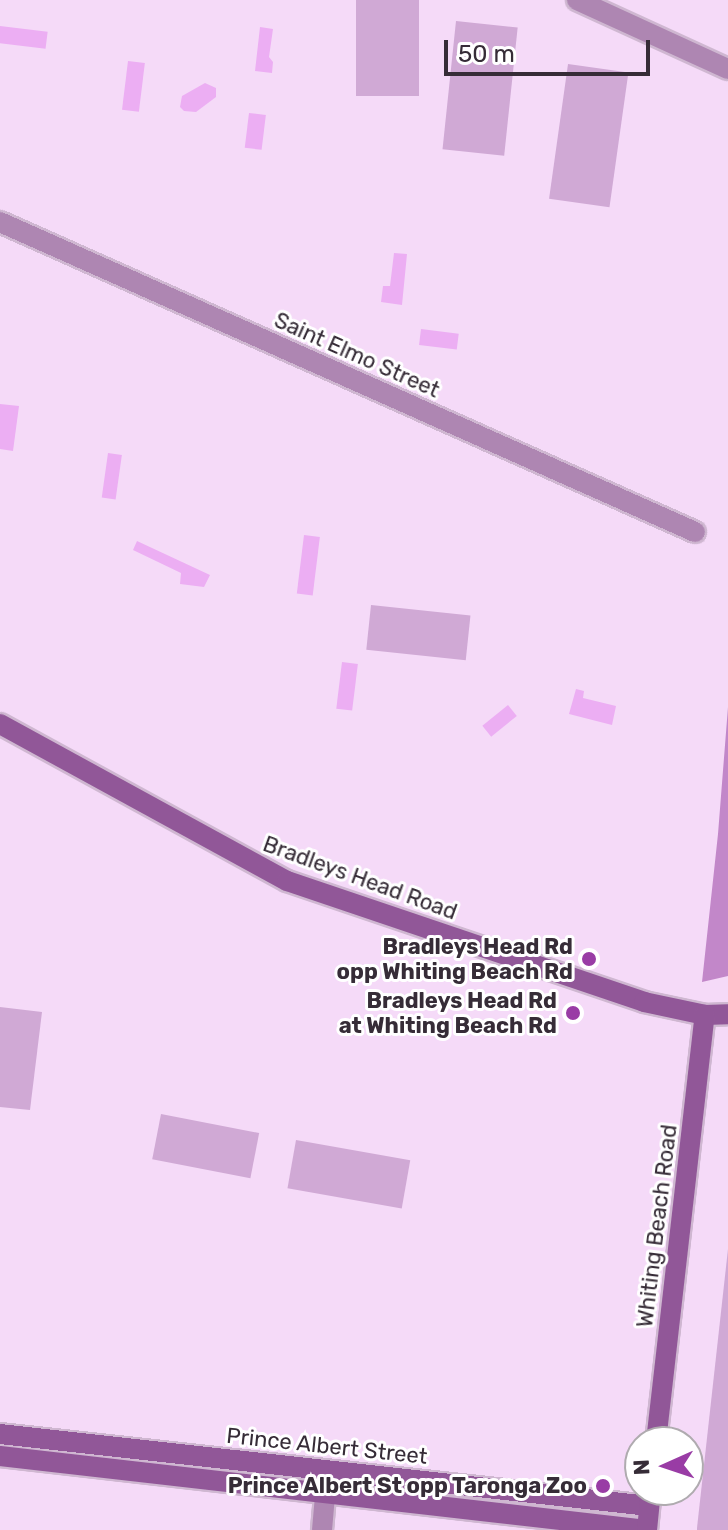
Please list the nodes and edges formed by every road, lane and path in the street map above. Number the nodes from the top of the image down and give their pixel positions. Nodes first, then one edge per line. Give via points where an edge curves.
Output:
1 (577, 0) edge
2 (728, 69) edge
3 (0, 222) edge
4 (695, 532) dead end
5 (0, 724) edge
6 (728, 1014) edge
7 (705, 1015) junction
8 (658, 1426) edge
9 (0, 1434) edge
10 (0, 1456) edge
11 (325, 1494) junction
12 (624, 1495) edge
13 (649, 1506) edge
14 (322, 1530) edge
15 (647, 1530) edge

1 - 2 street
3 - 4 street, Saint Elmo Street
5 - 7 street, Bradleys Head Road via 287,881 644,1002
6 - 7 street, Bradleys Head Road
7 - 8 street, Whiting Beach Road
9 - 12 street, Prince Albert Street
10 - 11 street
11 - 14 street
11 - 15 street
13 - 15 street

